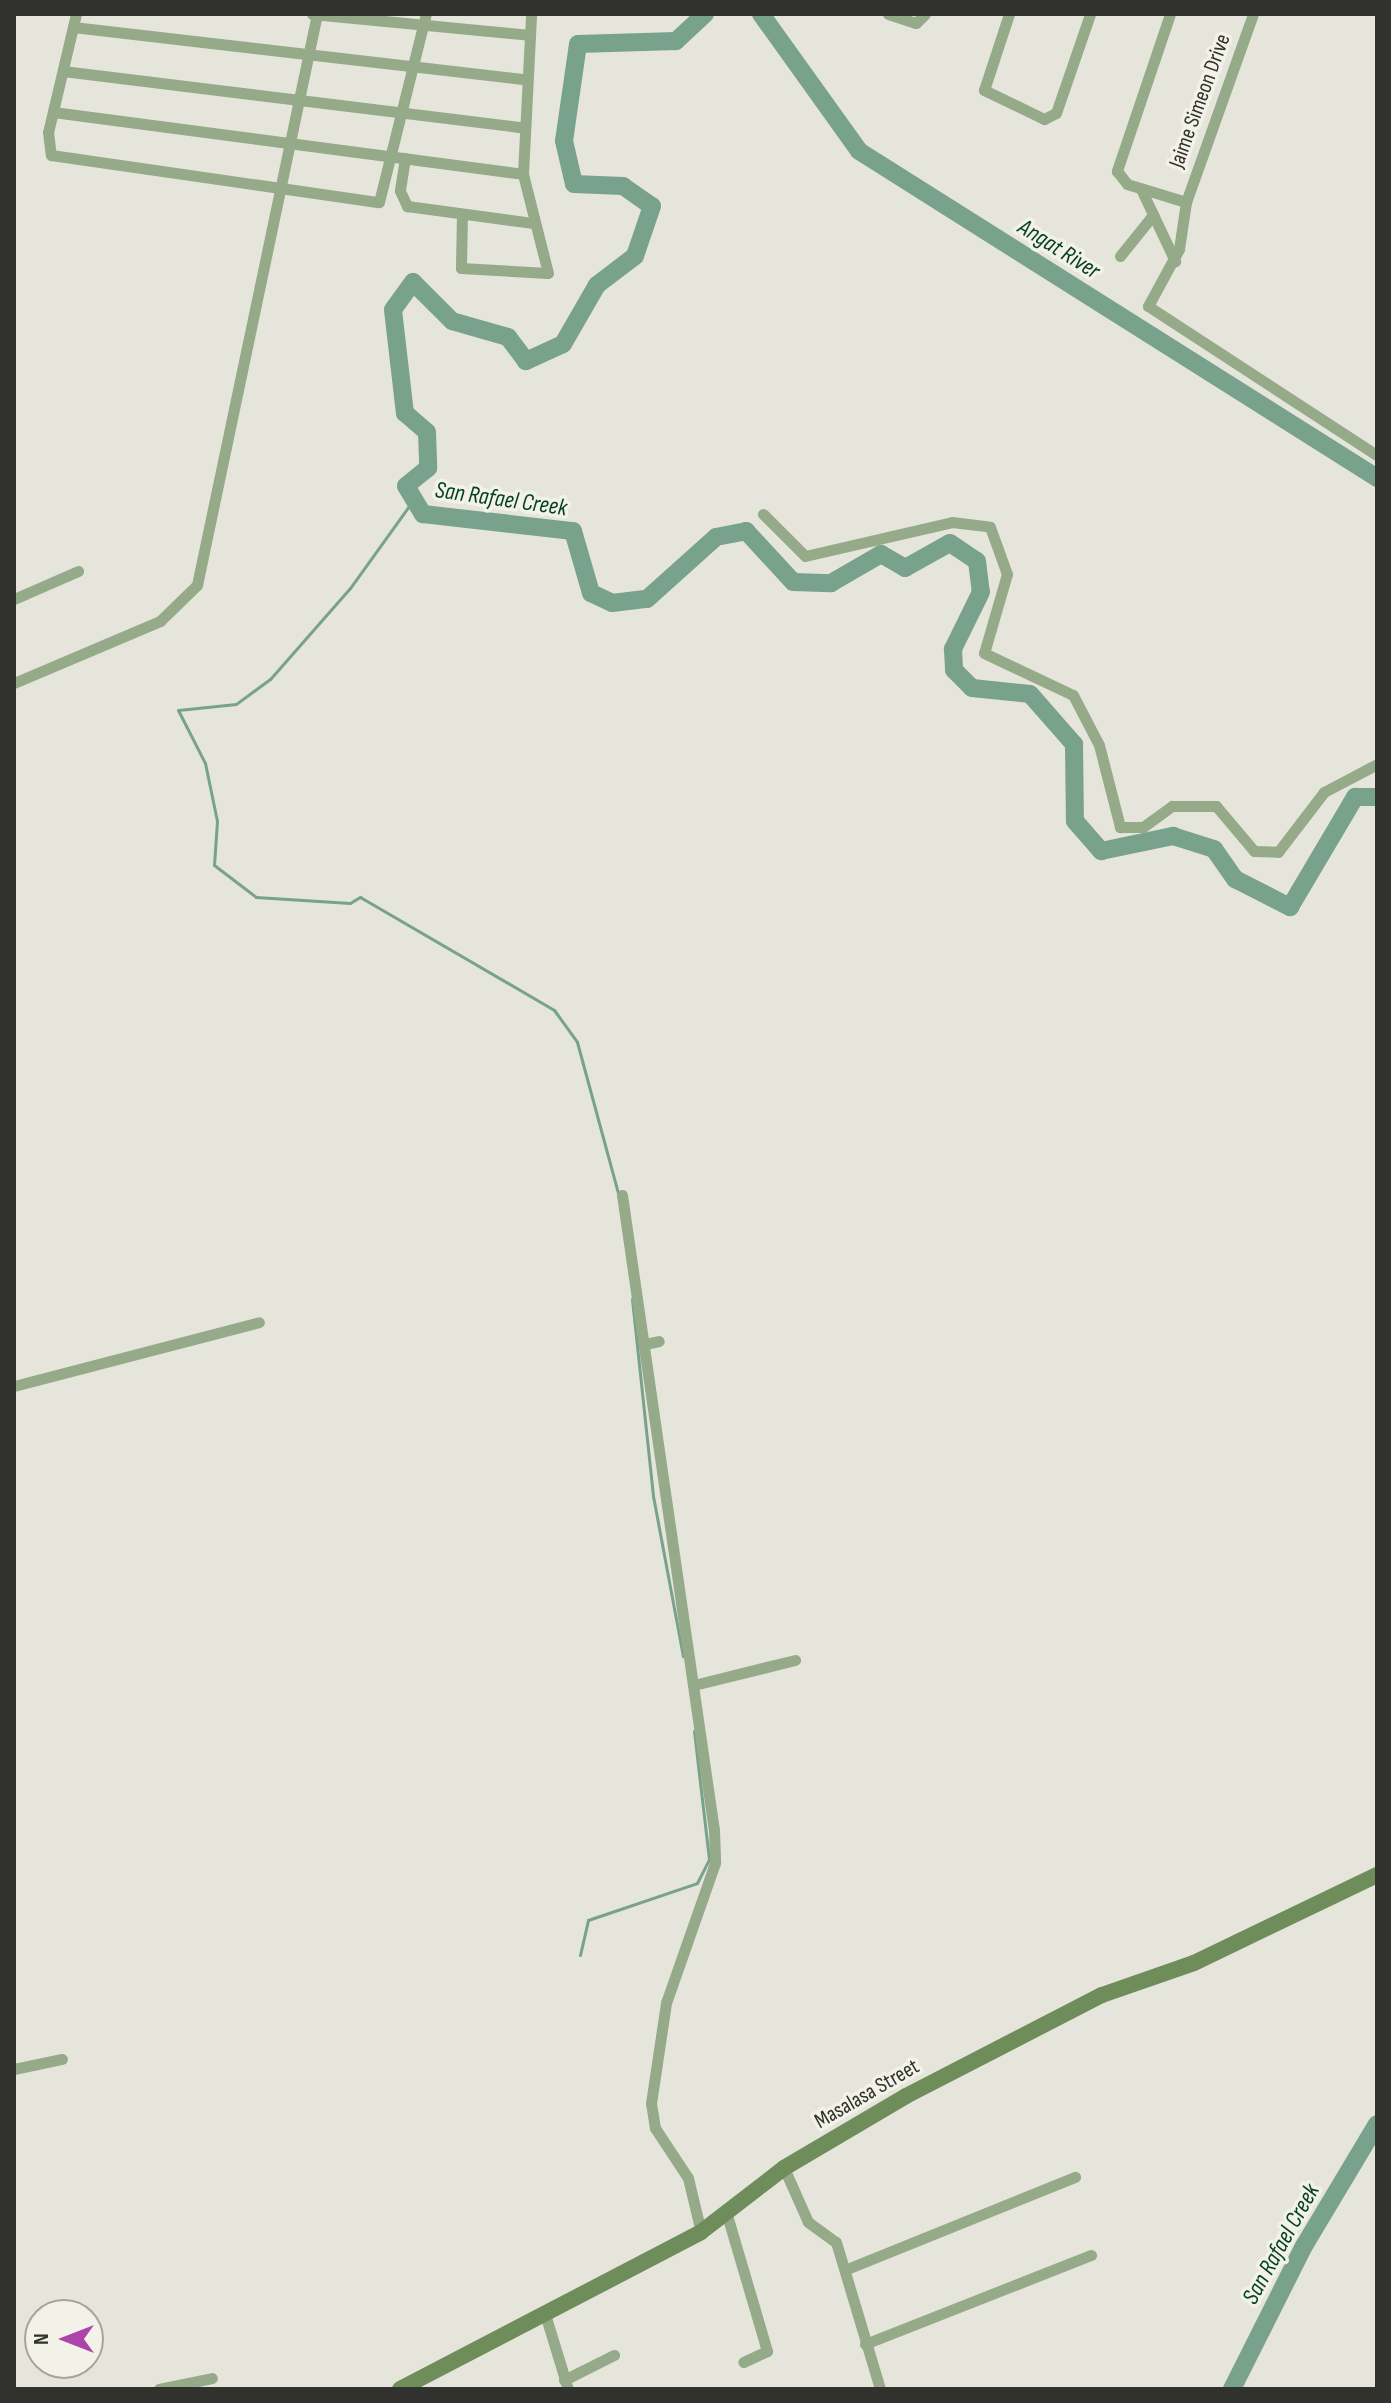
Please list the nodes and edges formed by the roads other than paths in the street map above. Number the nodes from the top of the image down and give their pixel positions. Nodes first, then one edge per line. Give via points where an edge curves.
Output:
1 (76, 14) edge
2 (315, 14) edge
3 (426, 14) edge
4 (531, 14) edge
5 (888, 14) edge
6 (1009, 14) edge
7 (1090, 14) edge
8 (1170, 14) edge
9 (1253, 14) edge
10 (920, 18) edge
11 (73, 27) junction
12 (422, 29) junction
13 (529, 35) junction
14 (309, 54) junction
15 (412, 67) junction
16 (63, 71) junction
17 (524, 79) junction
18 (299, 100) junction
19 (53, 112) junction
20 (400, 112) junction
21 (521, 127) junction
22 (290, 143) junction
23 (389, 156) junction
24 (405, 158) junction
25 (523, 174) junction
26 (281, 189) junction
27 (1141, 189) junction
28 (1186, 202) junction
29 (462, 214) junction
30 (1153, 215) junction
31 (532, 223) junction
32 (1120, 256) dead end
33 (1175, 261) junction
34 (1377, 455) edge
35 (763, 514) dead end
36 (78, 571) dead end
37 (14, 599) edge
38 (14, 683) edge
39 (1377, 764) edge
40 (622, 1195) dead end
41 (259, 1322) dead end
42 (659, 1341) dead end
43 (645, 1344) junction
44 (14, 1386) edge
45 (795, 1660) dead end
46 (698, 1684) junction
47 (1377, 1875) edge
48 (62, 2059) dead end
49 (14, 2069) edge
50 (784, 2168) junction
51 (1075, 2177) dead end
52 (727, 2215) junction
53 (701, 2232) junction
54 (1091, 2255) dead end
55 (847, 2269) junction
56 (545, 2314) junction
57 (865, 2344) junction
58 (614, 2355) dead end
59 (743, 2362) dead end
60 (212, 2378) dead end
61 (566, 2384) edge
62 (159, 2389) edge
63 (400, 2389) edge
64 (880, 2389) edge

1 - 11 street
2 - 12 street
2 - 14 street
3 - 12 street
4 - 13 street
5 - 10 street
6 - 7 street via 984,82 986,97 1044,119 1056,113
8 - 27 street via 1119,161 1120,178
9 - 28 street, Jaime Simeon Drive
11 - 14 street
11 - 16 street
12 - 13 street
12 - 15 street
13 - 17 street
14 - 15 street
14 - 18 street
15 - 17 street
15 - 20 street
16 - 18 street
16 - 19 street
17 - 21 street
18 - 20 street
18 - 22 street
19 - 22 street
19 - 26 street via 51,155
20 - 21 street
20 - 23 street
21 - 25 street
22 - 23 street
22 - 26 street
23 - 24 street
23 - 26 street via 379,202
24 - 25 street
24 - 29 street via 401,202
25 - 31 street
26 - 38 street via 197,585 160,621
27 - 28 street
27 - 30 street
28 - 33 street, Jaime Simeon Drive
29 - 31 street
29 - 31 street via 461,268 548,273
30 - 32 street
30 - 33 street
33 - 34 street via 1151,295 1151,315 1246,365
35 - 39 street via 805,556 952,522 990,527 1007,574 984,653 1073,695 1099,745 1120,827 1143,827 1172,806 1216,806 1254,851 1278,852 1324,792
36 - 37 street
40 - 43 street
41 - 44 street
42 - 43 street
43 - 46 street via 661,1498
45 - 46 street
46 - 53 street via 715,1863 666,2003 651,2109 688,2178
47 - 50 street, Masalasa Street via 1194,1963 1102,1995
48 - 49 street
50 - 52 street, Masalasa Street
50 - 55 street via 808,2222 833,2237
51 - 55 street
52 - 53 street, Masalasa Street
52 - 59 street via 767,2351
53 - 56 street, Masalasa Street
54 - 57 street
55 - 57 street
56 - 61 street
56 - 63 street, Masalasa Street
57 - 64 street
58 - 61 street
60 - 62 street

